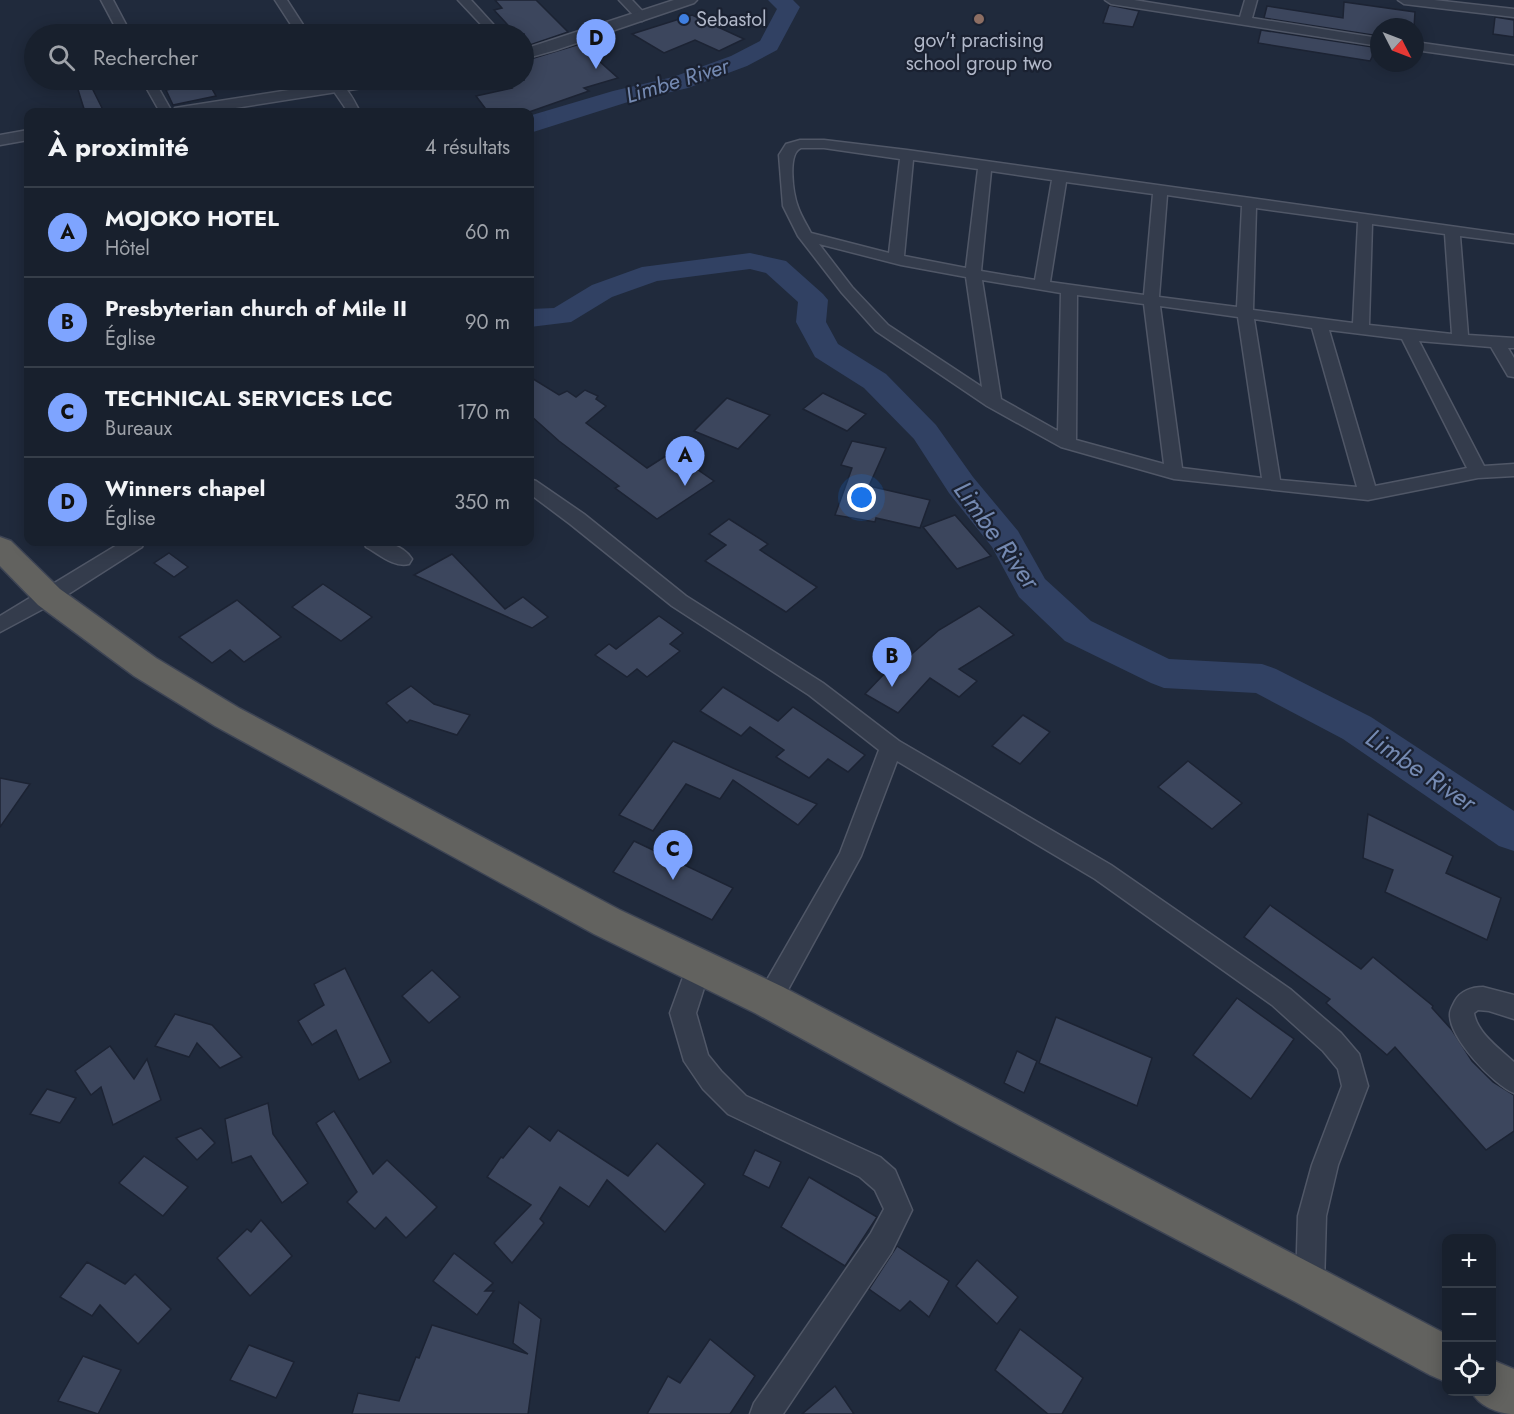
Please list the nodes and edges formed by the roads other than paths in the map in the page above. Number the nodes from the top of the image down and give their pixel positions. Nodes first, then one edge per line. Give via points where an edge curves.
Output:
1 (107, 0) edge
2 (281, 0) edge
3 (464, 0) edge
4 (625, 0) edge
5 (689, 0) edge
6 (1111, 0) edge
7 (1251, 0) edge
8 (1404, 0) edge
9 (1514, 13) edge
10 (642, 17) junction
11 (1245, 22) junction
12 (120, 24) edge
13 (297, 24) edge
14 (487, 24) edge
15 (1370, 41) edge
16 (1424, 47) edge
17 (534, 51) edge
18 (1514, 60) edge
19 (154, 90) edge
20 (296, 90) edge
21 (338, 90) edge
22 (164, 108) edge
23 (202, 108) edge
24 (351, 108) edge
25 (24, 136) edge
26 (0, 140) edge
27 (907, 154) junction
28 (985, 165) junction
29 (1060, 176) junction
30 (1160, 190) junction
31 (1249, 204) junction
32 (1365, 220) junction
33 (1452, 232) junction
34 (806, 236) junction
35 (1514, 239) edge
36 (896, 259) junction
37 (973, 275) junction
38 (1042, 285) junction
39 (1069, 289) junction
40 (1151, 300) junction
41 (1245, 313) junction
42 (1319, 324) junction
43 (1361, 327) junction
44 (1407, 333) junction
45 (1460, 339) junction
46 (1506, 343) edge
47 (1514, 372) edge
48 (993, 402) junction
49 (1067, 443) junction
50 (1514, 470) edge
51 (1478, 472) junction
52 (1174, 473) junction
53 (1272, 485) junction
54 (534, 488) edge
55 (1368, 494) junction
56 (129, 546) edge
57 (380, 546) edge
58 (0, 548) edge
59 (402, 559) dead end
60 (49, 597) junction
61 (0, 625) edge
62 (891, 747) junction
63 (699, 966) junction
64 (769, 1000) junction
65 (1514, 1007) edge
66 (1514, 1080) edge
67 (1310, 1285) junction
68 (1442, 1357) edge
69 (1496, 1386) edge
70 (1514, 1395) edge
71 (765, 1414) edge

1 - 12 street
2 - 13 street
3 - 14 street
4 - 10 street
5 - 10 street
6 - 11 street
7 - 11 street
8 - 9 street
10 - 17 street
11 - 15 street
16 - 18 street
19 - 22 street
20 - 23 street
21 - 24 street
25 - 26 street
27 - 28 street
27 - 34 street via 809,143 791,147 786,155 790,206
27 - 36 street
28 - 29 street
28 - 37 street
29 - 30 street
29 - 38 street
30 - 31 street
30 - 40 street
31 - 32 street
31 - 41 street
32 - 33 street
32 - 43 street
33 - 35 street
33 - 45 street
34 - 36 street
34 - 48 street via 882,328
36 - 37 street
37 - 38 street
37 - 48 street
38 - 39 street
39 - 40 street
39 - 49 street
40 - 41 street
40 - 52 street
41 - 42 street
41 - 53 street
42 - 43 street
42 - 55 street
43 - 44 street
44 - 45 street
44 - 51 street
45 - 46 street
46 - 47 street
48 - 49 street
49 - 52 street
50 - 51 street
51 - 55 street
52 - 53 street
53 - 55 street
54 - 62 street via 679,601 816,689
56 - 60 street
57 - 59 street
58 - 60 highway
60 - 61 street
60 - 63 highway via 145,667 227,717 607,922
62 - 64 street via 850,856
62 - 67 street via 1103,872 1281,997 1350,1063 1355,1086 1325,1165 1312,1216
63 - 64 highway
63 - 71 street via 683,1013 697,1061 737,1105 870,1167 885,1180 897,1210 881,1243
64 - 67 highway
65 - 66 street via 1490,999 1474,999 1460,1013 1462,1023 1479,1045
67 - 68 highway
69 - 70 highway

